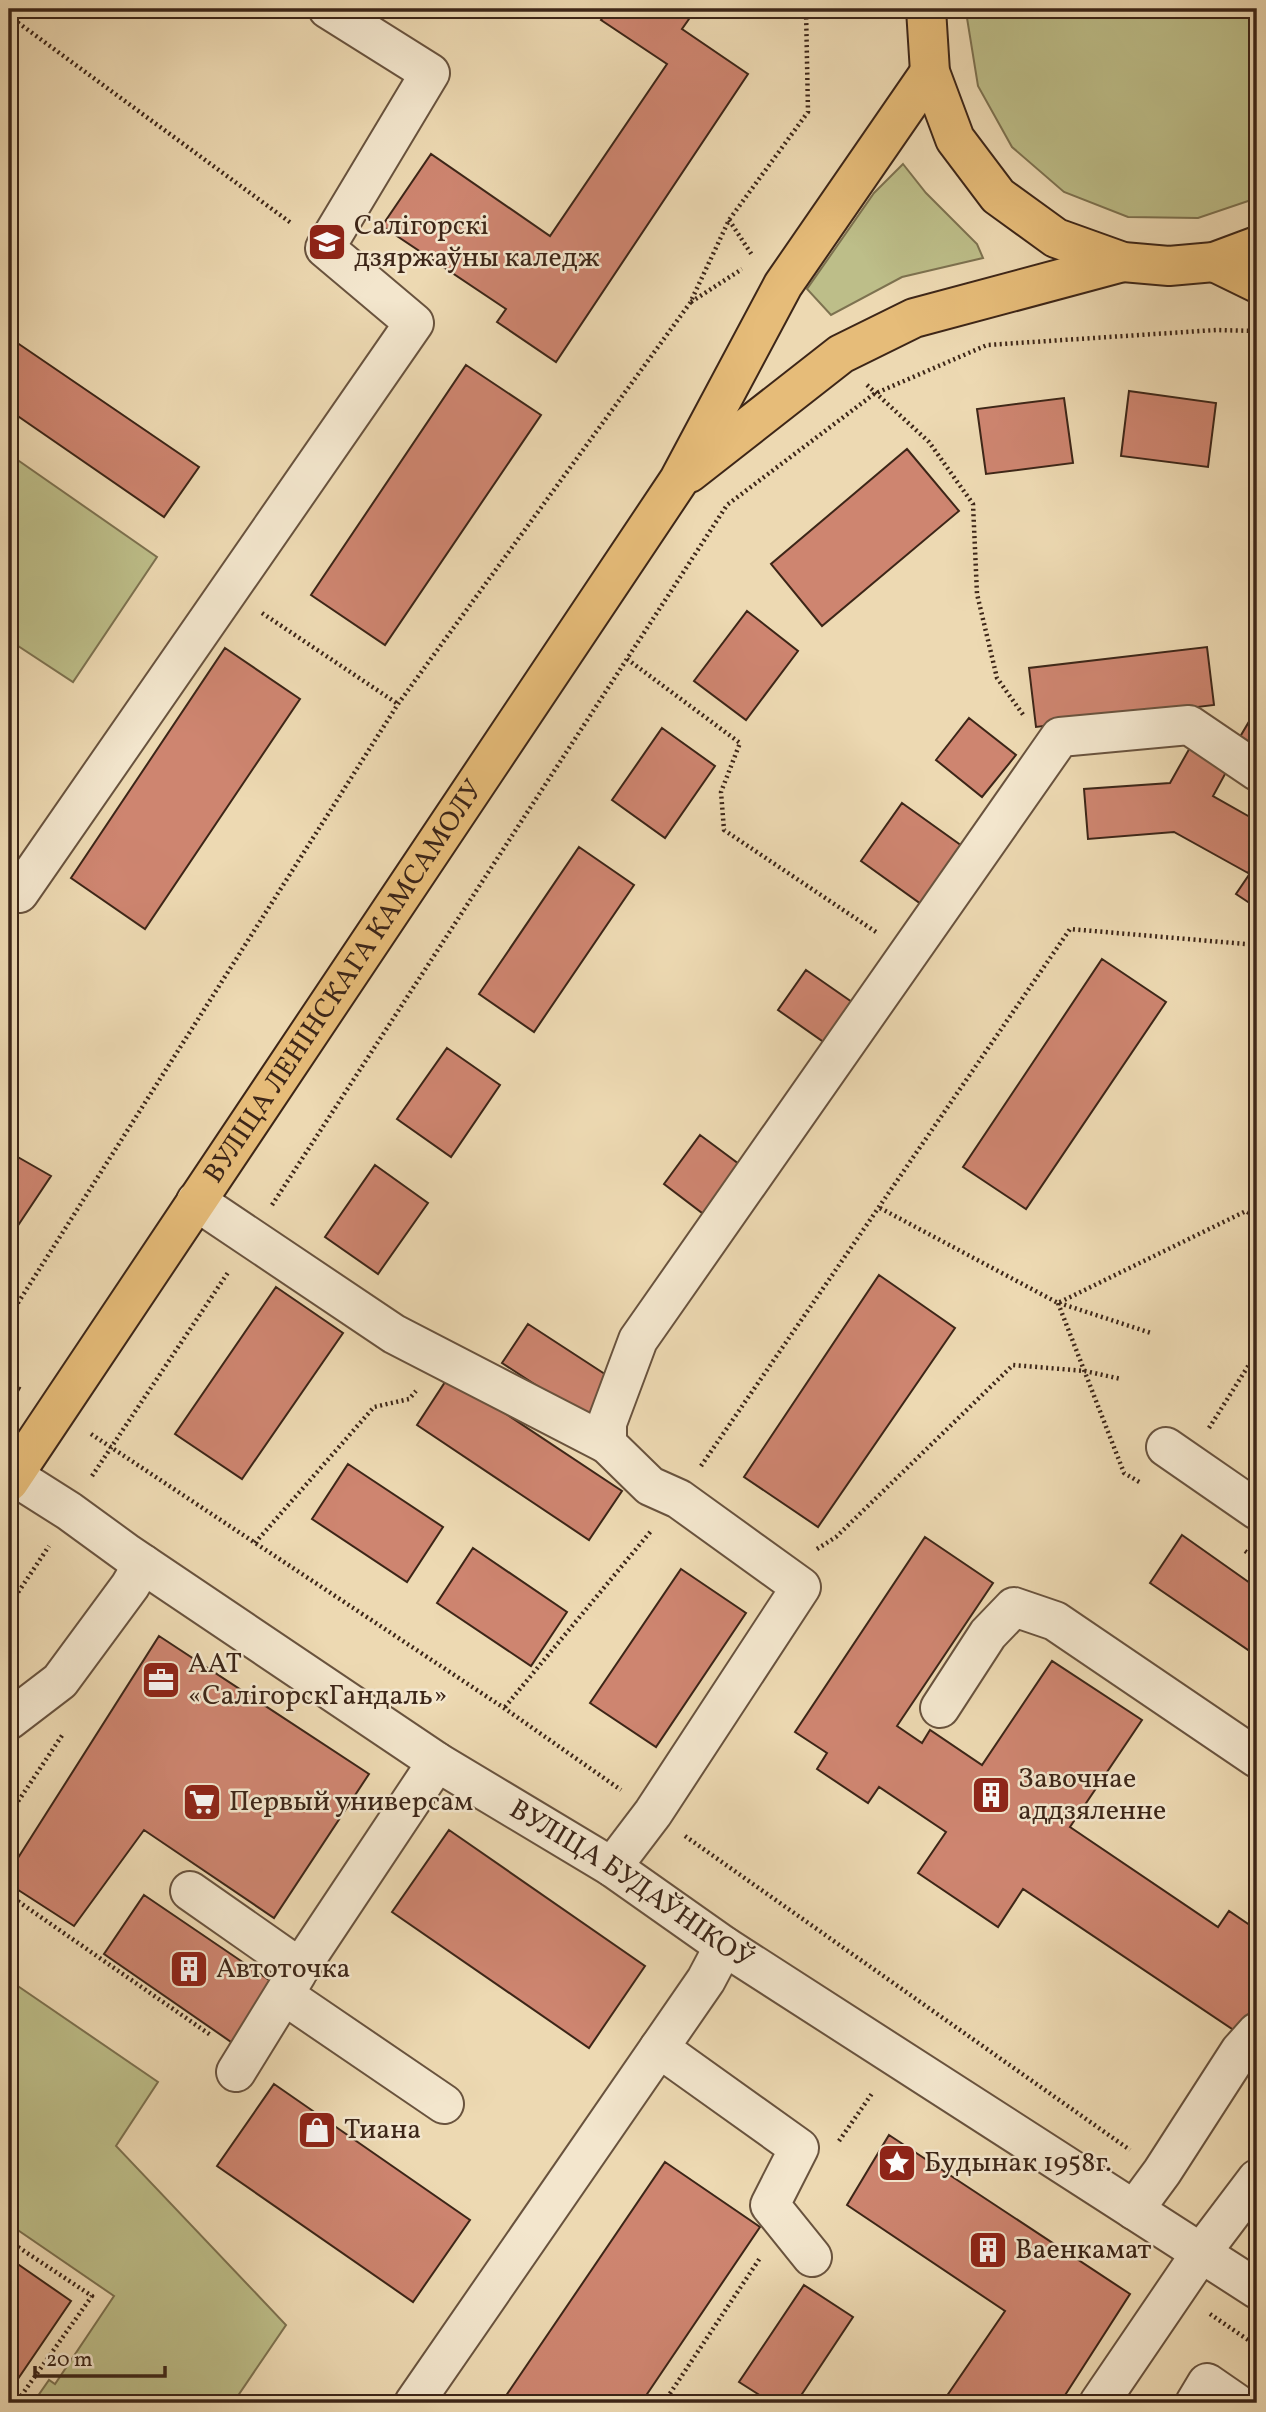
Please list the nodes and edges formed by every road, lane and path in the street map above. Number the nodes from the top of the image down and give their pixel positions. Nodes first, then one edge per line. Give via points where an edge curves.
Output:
1 (328, 9) edge
2 (806, 9) edge
3 (926, 9) edge
4 (9, 16) edge
5 (930, 72) junction
6 (729, 220) junction
7 (1257, 246) edge
8 (325, 248) junction
9 (756, 260) dead end
10 (1123, 262) junction
11 (1214, 262) junction
12 (745, 267) dead end
13 (1257, 283) edge
14 (690, 303) junction
15 (1257, 331) edge
16 (874, 394) junction
17 (679, 480) junction
18 (229, 590) junction
19 (627, 659) junction
20 (398, 704) junction
21 (1050, 752) junction
22 (1257, 771) edge
23 (19, 893) dead end
24 (1257, 944) edge
25 (908, 954) junction
26 (196, 1202) junction
27 (880, 1208) junction
28 (1257, 1218) edge
29 (250, 1239) junction
30 (1058, 1303) junction
31 (9, 1317) edge
32 (1151, 1333) dead end
33 (1257, 1352) edge
34 (443, 1360) junction
35 (1121, 1379) dead end
36 (1205, 1433) dead end
37 (607, 1444) junction
38 (111, 1447) dead end
39 (1166, 1447) dead end
40 (10, 1477) edge
41 (678, 1499) junction
42 (1257, 1510) edge
43 (55, 1537) dead end
44 (255, 1542) dead end
45 (143, 1563) junction
46 (781, 1572) junction
47 (9, 1606) edge
48 (504, 1708) dead end
49 (940, 1708) dead end
50 (9, 1720) edge
51 (1257, 1758) edge
52 (437, 1762) junction
53 (612, 1867) junction
54 (190, 1891) dead end
55 (9, 1895) edge
56 (724, 1946) junction
57 (292, 1982) junction
58 (1257, 2032) edge
59 (659, 2048) junction
60 (240, 2065) joint
61 (444, 2104) dead end
62 (1257, 2179) edge
63 (1133, 2210) junction
64 (9, 2241) edge
65 (1201, 2253) junction
66 (812, 2257) dead end
67 (1257, 2288) edge
68 (16, 2403) edge
69 (414, 2403) edge
70 (1099, 2403) edge
71 (1195, 2403) edge
72 (1236, 2403) edge

1 - 8 street via 430,73
2 - 6 path via 807,112
3 - 5 main road
4 - 8 path
5 - 10 main road via 955,139 998,196 1056,238
5 - 17 main road, ВУЛІЦА ЛЕНІНСКАГА КАМСАМОЛУ via 783,285
6 - 9 path
6 - 14 path
7 - 11 main road
8 - 18 street via 414,323
10 - 11 main road via 1169,266
10 - 17 main road, ВУЛІЦА ЛЕНІНСКАГА КАМСАМОЛУ via 914,318 889,330 841,354
11 - 13 main road
12 - 14 path
14 - 20 path
15 - 16 path via 987,345
16 - 19 path via 727,505
16 - 21 path via 929,442 973,504 977,594 998,678
17 - 26 main road, ВУЛІЦА ЛЕНІНСКАГА КАМСАМОЛУ
18 - 20 path
18 - 23 street
19 - 25 path via 740,743 722,792 724,830
19 - 29 path
20 - 31 path
21 - 22 street via 1060,737 1189,725
21 - 25 street
24 - 27 path via 1070,929
25 - 37 street via 638,1340 607,1423
26 - 29 street
26 - 40 main road, ВУЛІЦА ЛЕНІНСКАГА КАМСАМОЛУ
27 - 30 path
27 - 41 path
28 - 30 path via 1246,1210
29 - 34 street via 394,1334
29 - 38 path
30 - 32 path
33 - 36 path
34 - 37 street
34 - 44 path via 409,1399 374,1407
35 - 46 path via 1013,1365 836,1537
37 - 41 street via 650,1486
39 - 42 street
40 - 45 street, ВУЛІЦА БУДАЎНІКОЎ
41 - 46 street
41 - 48 path
43 - 47 path
45 - 50 street via 60,1681
45 - 52 street, ВУЛІЦА БУДАЎНІКОЎ
46 - 53 street via 800,1587 653,1813
49 - 51 street via 988,1634 1014,1607 1055,1621
52 - 53 street, ВУЛІЦА БУДАЎНІКОЎ
52 - 57 street
53 - 56 street, ВУЛІЦА БУДАЎНІКОЎ
54 - 57 street
55 - 60 path
56 - 59 street
56 - 63 street, ВУЛІЦА БУДАЎНІКОЎ
57 - 60 street
57 - 61 street
58 - 63 street
59 - 66 street via 799,2148 770,2205
59 - 69 street
62 - 65 street
63 - 65 street, ВУЛІЦА БУДАЎНІКОЎ
64 - 68 path via 92,2297
65 - 67 street, ВУЛІЦА БУДАЎНІКОЎ
65 - 70 street
71 - 72 street via 1206,2383

